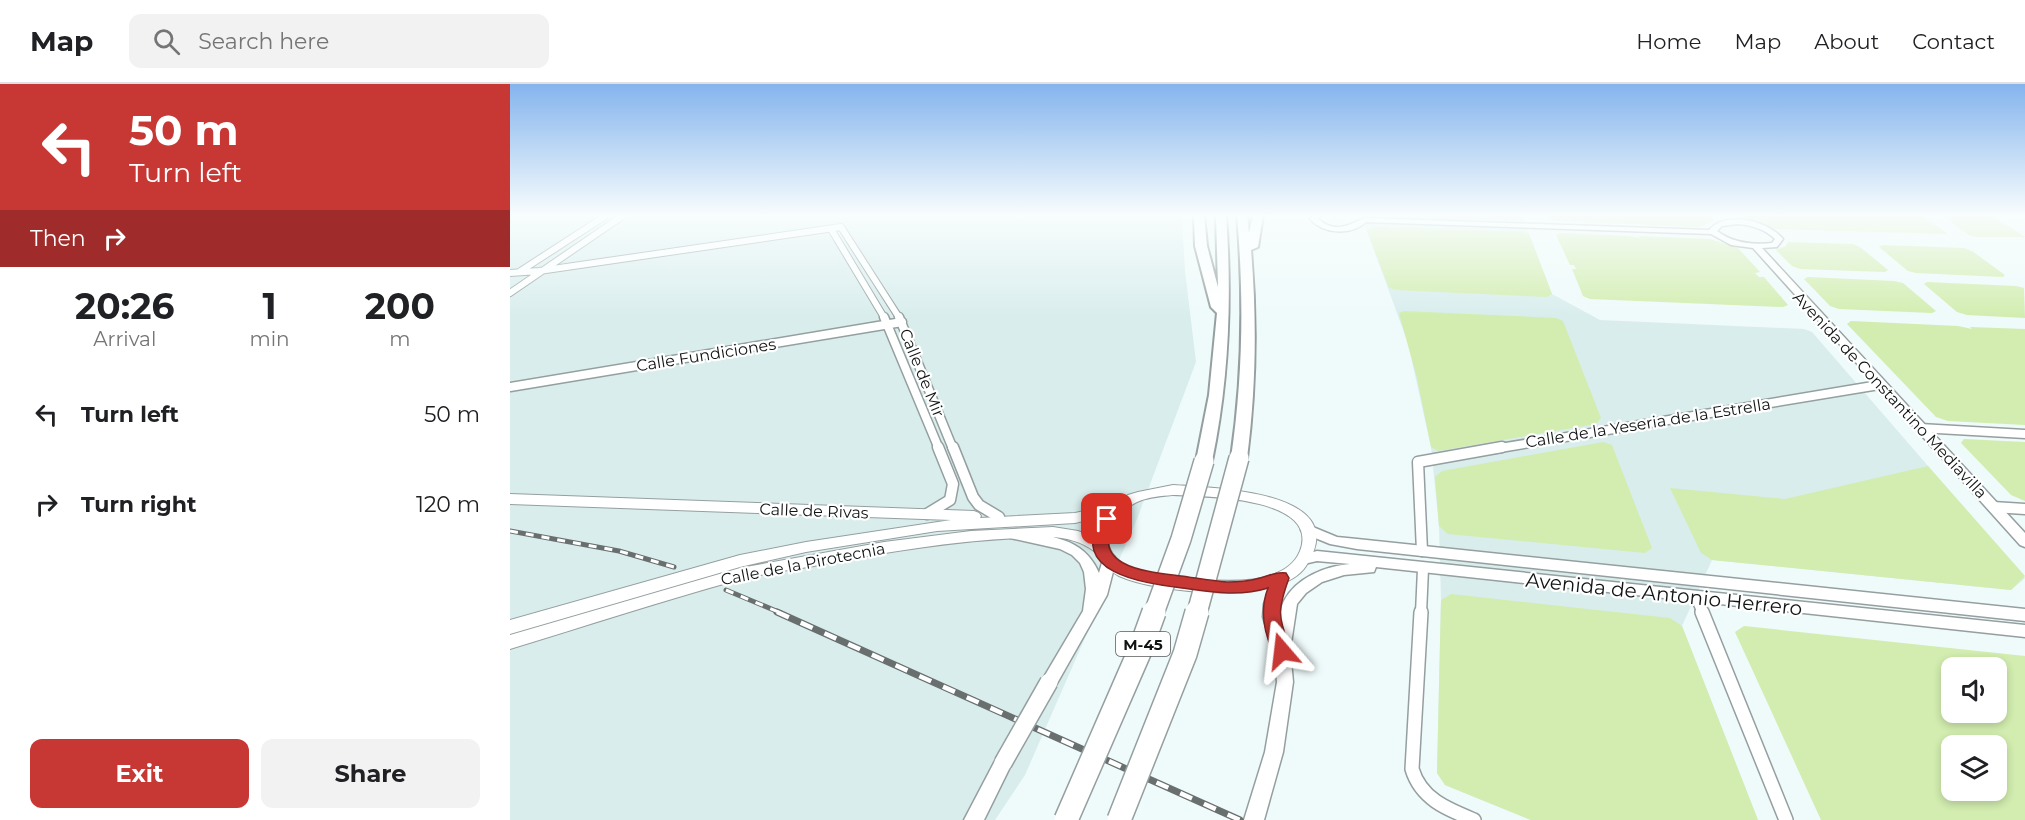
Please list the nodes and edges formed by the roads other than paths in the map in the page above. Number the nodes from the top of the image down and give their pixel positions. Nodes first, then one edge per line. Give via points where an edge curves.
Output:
1 (554, 249) edge
2 (572, 249) edge
3 (690, 249) edge
4 (843, 249) edge
5 (855, 249) edge
6 (1202, 249) edge
7 (1223, 249) edge
8 (1246, 249) edge
9 (1250, 249) edge
10 (1758, 249) edge
11 (1247, 255) junction
12 (539, 271) junction
13 (519, 272) junction
14 (510, 273) edge
15 (510, 279) edge
16 (510, 293) edge
17 (1223, 313) junction
18 (902, 322) junction
19 (889, 325) junction
20 (1879, 385) junction
21 (510, 387) edge
22 (1920, 428) junction
23 (2025, 434) edge
24 (510, 499) edge
25 (1993, 507) junction
26 (1116, 509) junction
27 (2025, 509) edge
28 (924, 515) junction
29 (1007, 524) junction
30 (1308, 530) junction
31 (2025, 542) edge
32 (1422, 551) junction
33 (1105, 554) junction
34 (1304, 559) junction
35 (1395, 565) junction
36 (1423, 568) junction
37 (1281, 578) junction
38 (1696, 597) junction
39 (1090, 611) junction
40 (2025, 615) edge
41 (510, 627) edge
42 (2025, 631) edge
43 (510, 642) edge
44 (1282, 651) junction
45 (974, 820) edge
46 (1066, 820) edge
47 (1119, 820) edge
48 (1254, 820) edge
49 (1474, 820) edge
50 (1786, 820) edge

1 - 13 street
2 - 12 street
3 - 12 street
4 - 19 street, Calle de Mir
5 - 18 street, Calle de Mir
6 - 17 highway via 1217,307
7 - 17 highway, M-45
8 - 11 highway, M-45
9 - 11 highway
10 - 20 street, Avenida de Constantino Mediavilla
11 - 47 highway, M-45, bridge via 1250,313 1246,414 1239,458 1185,654
12 - 13 street
12 - 16 street
13 - 14 street
13 - 15 street
17 - 46 highway, M-45, bridge via 1217,395 1204,461 1181,539 1142,648
18 - 19 street, Calle Fundiciones
18 - 29 street, Calle de Mir via 973,497
19 - 21 street, Calle Fundiciones
19 - 28 street, Calle de Mir via 953,484 950,500
20 - 22 street, Avenida de Constantino Mediavilla
20 - 32 street, Calle de la Yeseria de la Estrella via 1418,462
22 - 23 street
22 - 25 street, Avenida de Constantino Mediavilla
24 - 28 main road, Calle de Rivas
25 - 27 street
25 - 31 street, Avenida de Constantino Mediavilla
26 - 29 main road, Calle de Rivas via 1098,515
26 - 30 main road, Calle de Rivas via 1131,500 1173,490 1245,495 1290,509
26 - 33 main road via 1101,529
28 - 29 main road, Calle de Rivas
29 - 33 main road, Calle de la Pirotecnia via 1078,536
29 - 39 street via 1062,543 1084,558 1093,578
29 - 41 main road, Calle de la Pirotecnia via 937,526 806,547 740,561
29 - 43 main road, Calle de la Pirotecnia via 740,574
30 - 32 street, Avenida de Antonio Herrero via 1335,541
30 - 34 main road via 1310,539
32 - 40 street, Avenida de Antonio Herrero
33 - 37 main road, Calle de la Pirotecnia via 1120,570 1187,584 1227,588
33 - 39 street via 1100,595
34 - 35 street, Avenida de Antonio Herrero via 1317,556
34 - 37 main road
35 - 36 street, Avenida de Antonio Herrero
35 - 44 street via 1344,570 1317,578 1301,589 1290,603
36 - 38 street, Avenida de Antonio Herrero
36 - 49 street via 1414,779 1434,802
37 - 44 street via 1271,604 1271,617
38 - 42 street, Avenida de Antonio Herrero
38 - 50 street
39 - 45 street, bridge
44 - 48 street via 1285,682 1274,752

